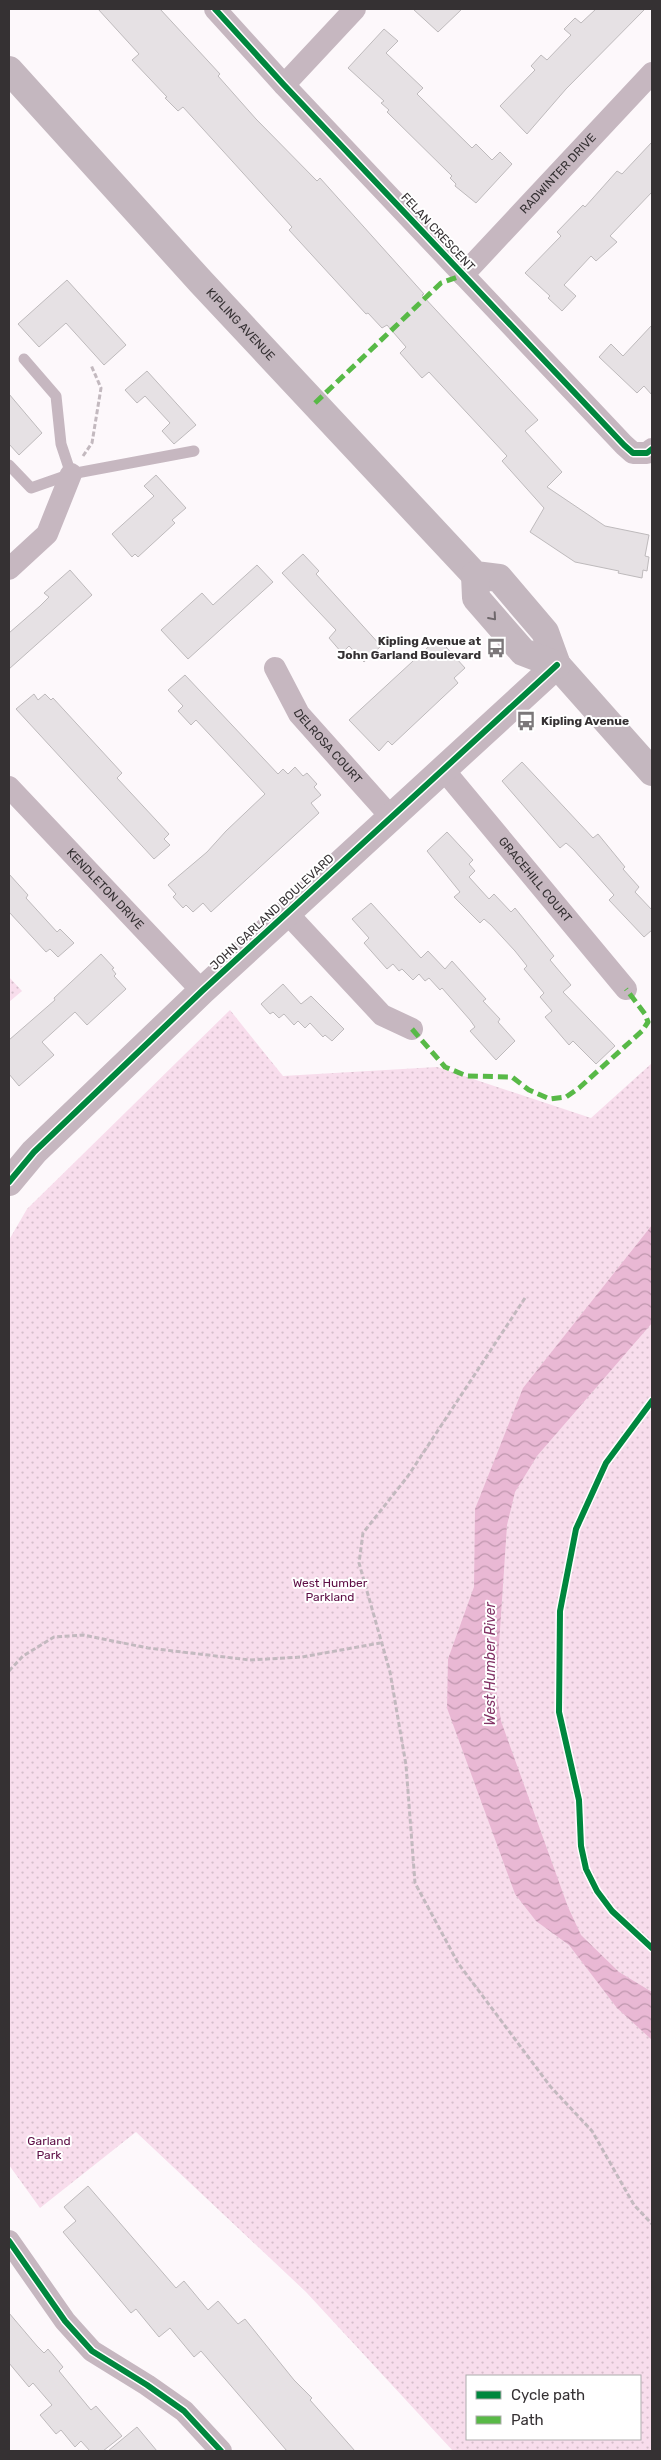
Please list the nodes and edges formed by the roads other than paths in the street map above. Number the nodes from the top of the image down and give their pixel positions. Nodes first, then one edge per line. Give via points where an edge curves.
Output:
1 (216, 9) edge
2 (355, 9) edge
3 (9, 70) edge
4 (652, 73) edge
5 (284, 85) junction
6 (463, 275) junction
7 (24, 359) dead end
8 (652, 449) edge
9 (194, 451) dead end
10 (9, 465) edge
11 (71, 474) junction
12 (9, 569) edge
13 (557, 665) junction
14 (275, 668) dead end
15 (443, 769) junction
16 (652, 772) edge
17 (9, 787) edge
18 (391, 817) junction
19 (287, 914) junction
20 (626, 989) dead end
21 (202, 991) junction
22 (412, 1028) dead end
23 (9, 1182) edge
24 (9, 2241) edge
25 (221, 2451) edge

1 - 5 street, FELAN CRESCENT
2 - 5 street
3 - 13 main road, KIPLING AVENUE via 475,575 476,598 523,652
4 - 6 street, RADWINTER DRIVE
5 - 6 street, FELAN CRESCENT
6 - 8 street, FELAN CRESCENT via 624,445 633,453 647,453
7 - 11 lane via 56,396 61,444
9 - 11 lane
10 - 11 lane via 31,488
11 - 12 street via 47,534
13 - 15 street, JOHN GARLAND BOULEVARD
13 - 16 main road, KIPLING AVENUE
14 - 18 street, DELROSA COURT via 299,714
15 - 18 street, JOHN GARLAND BOULEVARD
15 - 20 street, GRACEHILL COURT
17 - 21 street, KENDLETON DRIVE
18 - 19 street, JOHN GARLAND BOULEVARD
19 - 21 street, JOHN GARLAND BOULEVARD
19 - 22 street via 382,1015
21 - 23 street, JOHN GARLAND BOULEVARD via 34,1152
24 - 25 street via 45,2294 92,2351 184,2411

